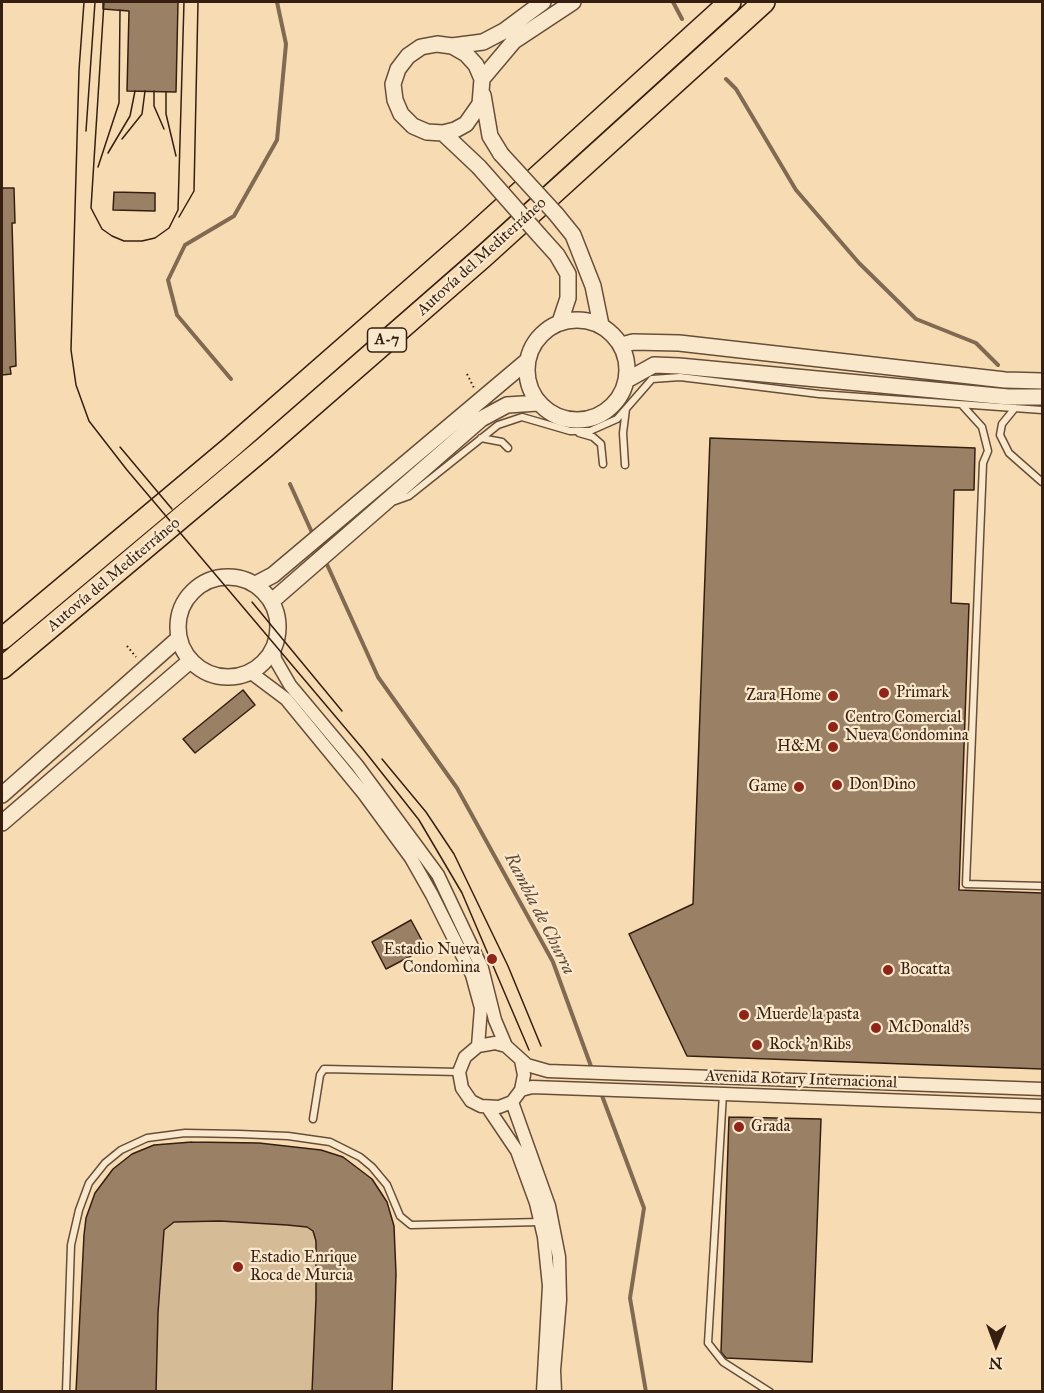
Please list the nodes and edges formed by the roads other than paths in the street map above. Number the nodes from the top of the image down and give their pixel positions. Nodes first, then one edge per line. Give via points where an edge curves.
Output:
1 (543, 2) edge
2 (573, 2) edge
3 (730, 2) edge
4 (764, 2) edge
5 (452, 46) junction
6 (482, 85) junction
7 (443, 133) junction
8 (560, 322) junction
9 (601, 325) junction
10 (622, 345) junction
11 (527, 361) junction
12 (627, 380) junction
13 (1042, 381) edge
14 (855, 383) junction
15 (1042, 397) edge
16 (931, 401) junction
17 (538, 403) junction
18 (961, 405) junction
19 (1015, 408) junction
20 (626, 409) junction
21 (1042, 410) edge
22 (570, 431) junction
23 (481, 438) junction
24 (508, 448) dead end
25 (603, 464) dead end
26 (625, 465) dead end
27 (1042, 482) edge
28 (381, 506) junction
29 (256, 584) junction
30 (272, 601) junction
31 (178, 638) junction
32 (2, 639) edge
33 (274, 648) junction
34 (190, 661) junction
35 (2, 668) edge
36 (250, 672) junction
37 (2, 795) edge
38 (2, 823) edge
39 (1042, 886) edge
40 (478, 1046) junction
41 (506, 1046) junction
42 (521, 1060) junction
43 (459, 1072) junction
44 (688, 1076) junction
45 (988, 1087) junction
46 (1042, 1089) edge
47 (521, 1090) junction
48 (671, 1092) junction
49 (723, 1094) junction
50 (512, 1102) junction
51 (958, 1103) junction
52 (1042, 1106) edge
53 (488, 1108) junction
54 (313, 1119) dead end
55 (540, 1222) junction
56 (66, 1392) edge
57 (543, 1392) edge
58 (555, 1392) edge
59 (770, 1392) edge

1 - 5 street via 483,42
2 - 6 street via 514,41
3 - 32 highway, Autovía del Mediterráneo / A-7 via 470,238 230,448
4 - 35 highway, Autovía del Mediterráneo / A-7 via 483,256
5 - 6 street via 471,59
5 - 7 street via 429,46 408,56 393,84 395,100 407,120 427,132
6 - 7 street via 474,115 466,124
6 - 9 street, bridge via 490,136 501,154 573,235 593,286
7 - 8 street, bridge via 479,167 557,255 568,274
8 - 9 street via 580,319
8 - 11 street via 544,331
9 - 10 street
10 - 12 street via 628,362
10 - 13 street via 679,343
11 - 17 street via 526,376
11 - 29 street via 273,575
12 - 14 street via 654,365
12 - 17 street via 622,395 598,417 566,420 550,414
14 - 15 street
14 - 16 lane
16 - 18 lane
16 - 20 lane via 819,394 680,377 652,379
17 - 28 street via 507,405 481,419
18 - 19 lane
18 - 39 lane via 982,427 988,452 983,463 966,884
19 - 21 lane
19 - 27 lane via 1002,424 1000,435 1009,453
20 - 22 lane via 617,419 590,431
20 - 26 lane
22 - 23 lane via 522,417 498,425
22 - 25 lane via 601,444
23 - 24 lane via 502,442
23 - 28 lane via 409,496
28 - 30 street
29 - 30 street
29 - 31 street via 227,576 199,585 181,608
30 - 33 street via 279,632
31 - 34 street
31 - 37 street
33 - 36 street
33 - 41 street via 275,658 290,685 364,774 438,875 482,968
34 - 36 street via 218,676
34 - 38 street
36 - 40 street via 286,699 411,858 472,975 481,1008
40 - 41 street
40 - 43 street via 465,1057
41 - 42 street
42 - 44 street, Avenida Rotary Internacional via 548,1071
42 - 47 street via 525,1075
43 - 53 street via 462,1088 471,1101
43 - 54 lane via 324,1069
44 - 45 street, Avenida Rotary Internacional
44 - 48 lane
45 - 46 street, Avenida Rotary Internacional
45 - 51 street via 962,1092
47 - 48 street, Avenida Rotary Internacional
47 - 50 street
48 - 49 street, Avenida Rotary Internacional
49 - 51 street, Avenida Rotary Internacional
49 - 59 lane via 708,1343 723,1362
50 - 53 street
50 - 58 street via 546,1195 555,1234 560,1300
51 - 52 street, Avenida Rotary Internacional
53 - 55 street via 517,1151
55 - 56 lane via 411,1225 404,1222 387,1185 372,1167 353,1152 330,1142 239,1134 186,1133 147,1138 105,1162 89,1183 79,1210 71,1245
55 - 57 street via 549,1286

